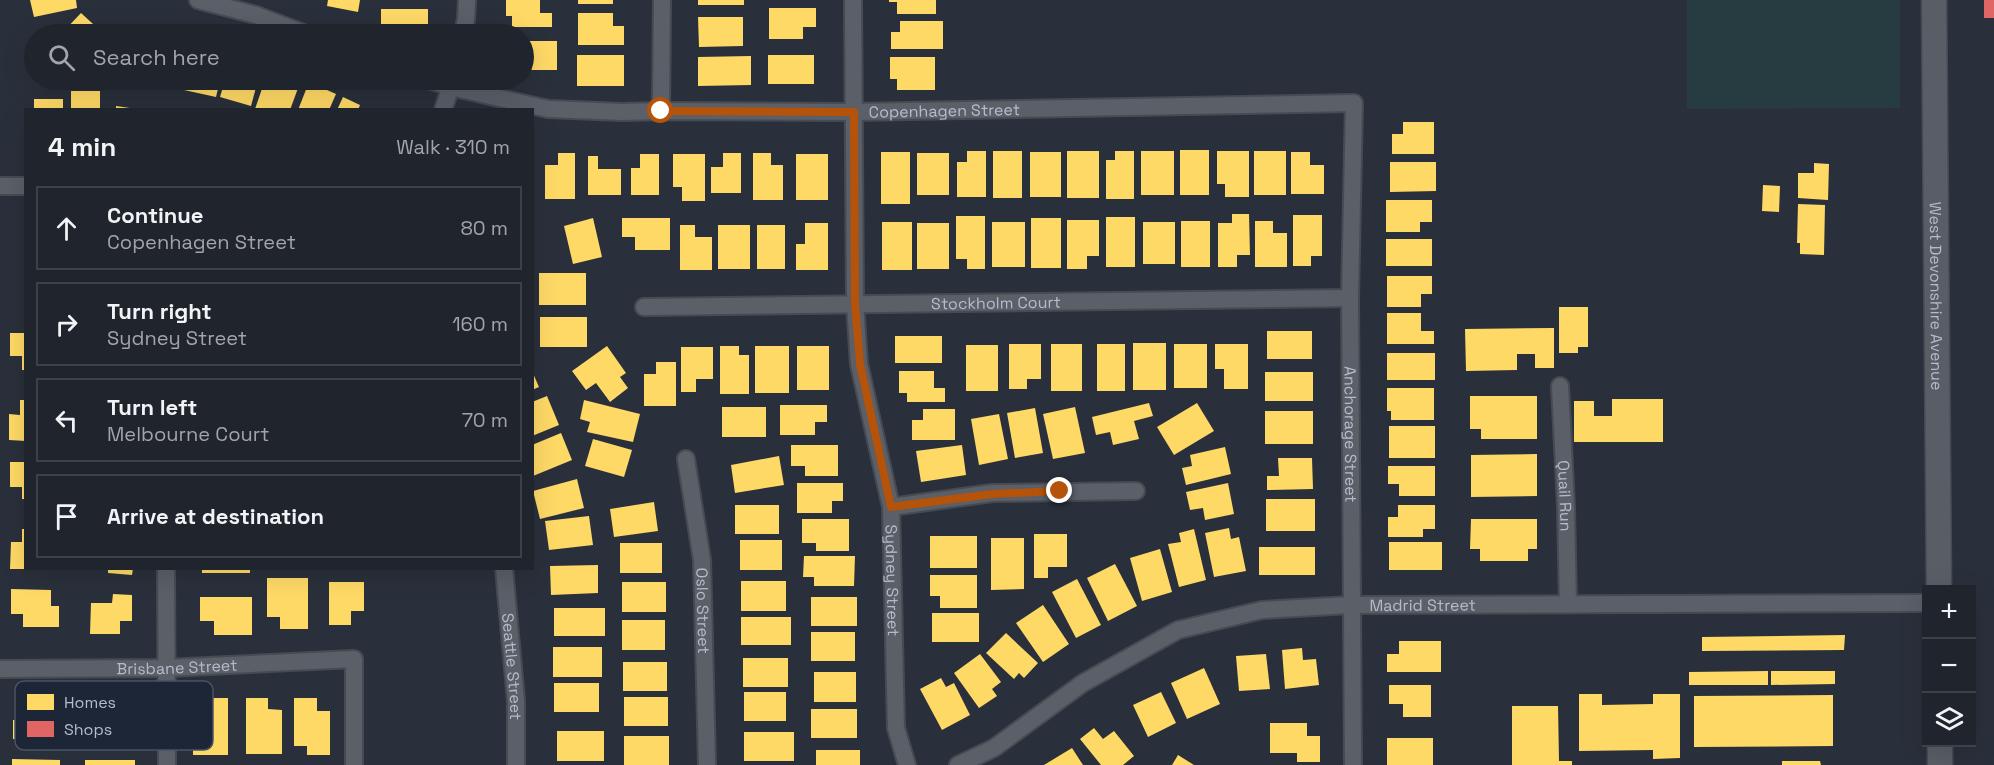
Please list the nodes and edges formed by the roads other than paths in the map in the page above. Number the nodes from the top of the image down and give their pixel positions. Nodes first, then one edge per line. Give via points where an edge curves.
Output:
1 (198, 0) edge
2 (467, 0) edge
3 (662, 0) edge
4 (853, 0) edge
5 (1934, 0) edge
6 (279, 24) edge
7 (465, 24) edge
8 (450, 90) edge
9 (479, 90) edge
10 (1354, 103) joint
11 (444, 108) edge
12 (661, 111) junction
13 (854, 112) junction
14 (0, 186) edge
15 (24, 186) edge
16 (1350, 298) junction
17 (855, 304) junction
18 (644, 307) dead end
19 (1560, 386) dead end
20 (686, 459) dead end
21 (1136, 491) dead end
22 (891, 507) junction
23 (166, 570) edge
24 (504, 570) edge
25 (1939, 585) edge
26 (1922, 603) edge
27 (1568, 604) junction
28 (1352, 605) junction
29 (166, 668) junction
30 (0, 669) edge
31 (166, 681) edge
32 (1940, 747) edge
33 (167, 750) edge
34 (167, 765) edge
35 (354, 765) edge
36 (516, 765) edge
37 (707, 765) edge
38 (907, 765) edge
39 (958, 765) edge
40 (1353, 765) edge
41 (1940, 765) edge

1 - 6 street
2 - 7 street
3 - 12 street
4 - 13 street, Sydney Street
5 - 25 main road, West Devonshire Avenue
8 - 11 street
9 - 12 street, Copenhagen Street via 548,108
10 - 13 street, Copenhagen Street
10 - 16 street, Anchorage Street
12 - 13 street, Copenhagen Street
13 - 17 street, Sydney Street
14 - 15 street
16 - 17 street, Stockholm Court
16 - 28 street, Anchorage Street
17 - 18 street, Stockholm Court
17 - 22 street, Sydney Street via 860,364
19 - 27 street, Quail Run
20 - 37 street, Oslo Street via 702,560
21 - 22 street via 992,494
22 - 38 street, Sydney Street via 896,728
23 - 29 street
24 - 36 street, Seattle Street via 516,701
26 - 27 street, Madrid Street
27 - 28 street, Madrid Street
28 - 39 street, Madrid Street via 1262,610 1178,630 1083,683 994,748
28 - 40 street, Anchorage Street
29 - 30 street, Brisbane Street
29 - 31 street
29 - 35 street, Brisbane Street via 354,659
32 - 41 main road
33 - 34 street

